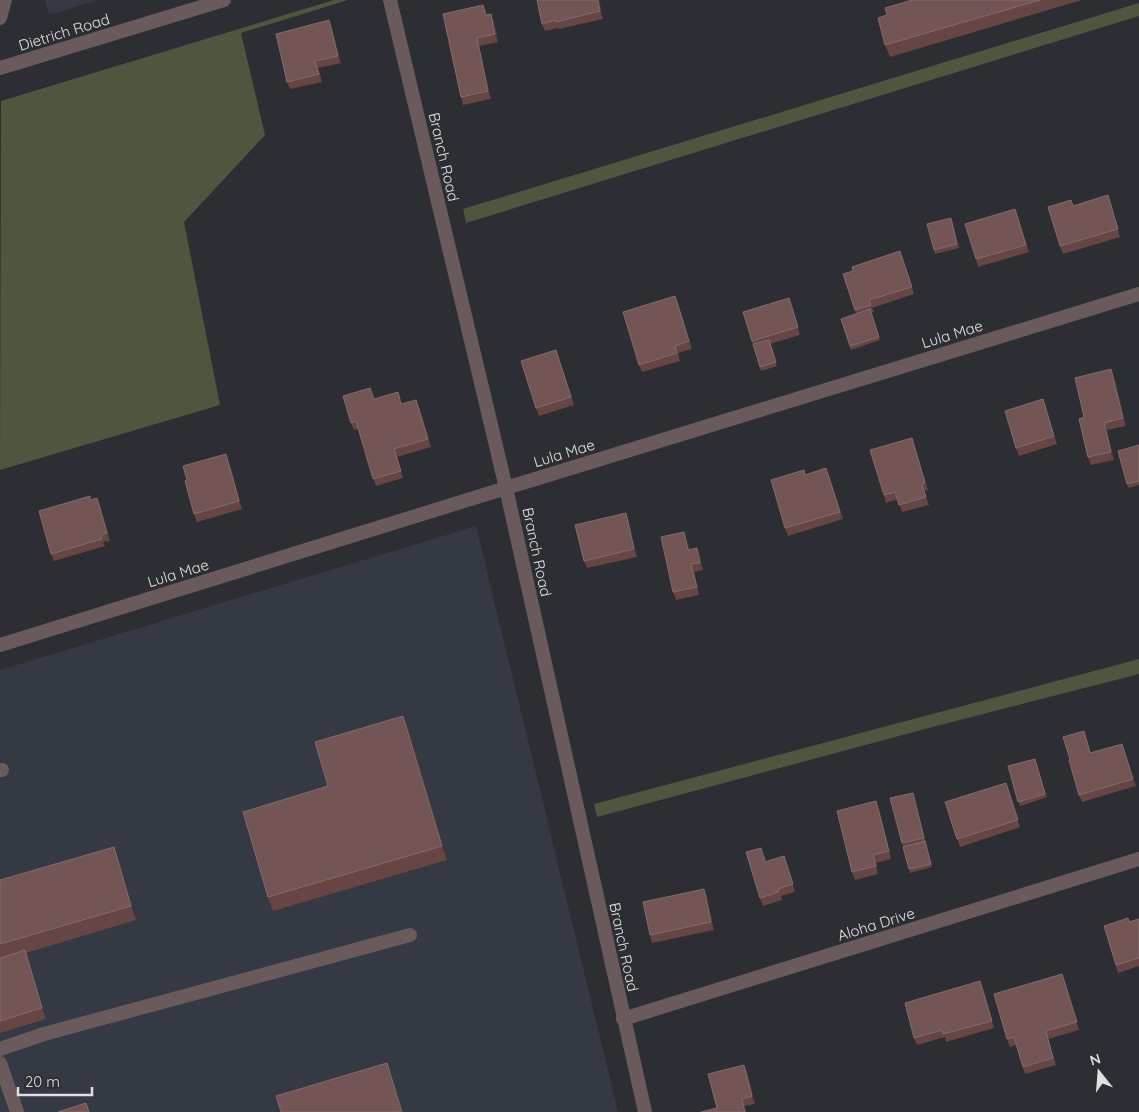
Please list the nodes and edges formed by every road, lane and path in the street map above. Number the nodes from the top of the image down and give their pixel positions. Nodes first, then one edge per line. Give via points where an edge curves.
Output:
1 (5, 0) edge
2 (224, 0) edge
3 (390, 0) edge
4 (0, 18) edge
5 (0, 68) edge
6 (1139, 294) edge
7 (506, 488) junction
8 (0, 644) edge
9 (1139, 859) edge
10 (410, 935) dead end
11 (623, 1019) junction
12 (0, 1049) edge
13 (0, 1063) edge
14 (17, 1112) edge
15 (645, 1112) edge

1 - 4 street
2 - 5 street, Dietrich Road
3 - 7 street, Branch Road
6 - 7 street, Lula Mae
7 - 8 street, Lula Mae
7 - 11 street, Branch Road
9 - 11 street, Aloha Drive
10 - 12 street via 44,1034
11 - 15 street, Branch Road
13 - 14 street

